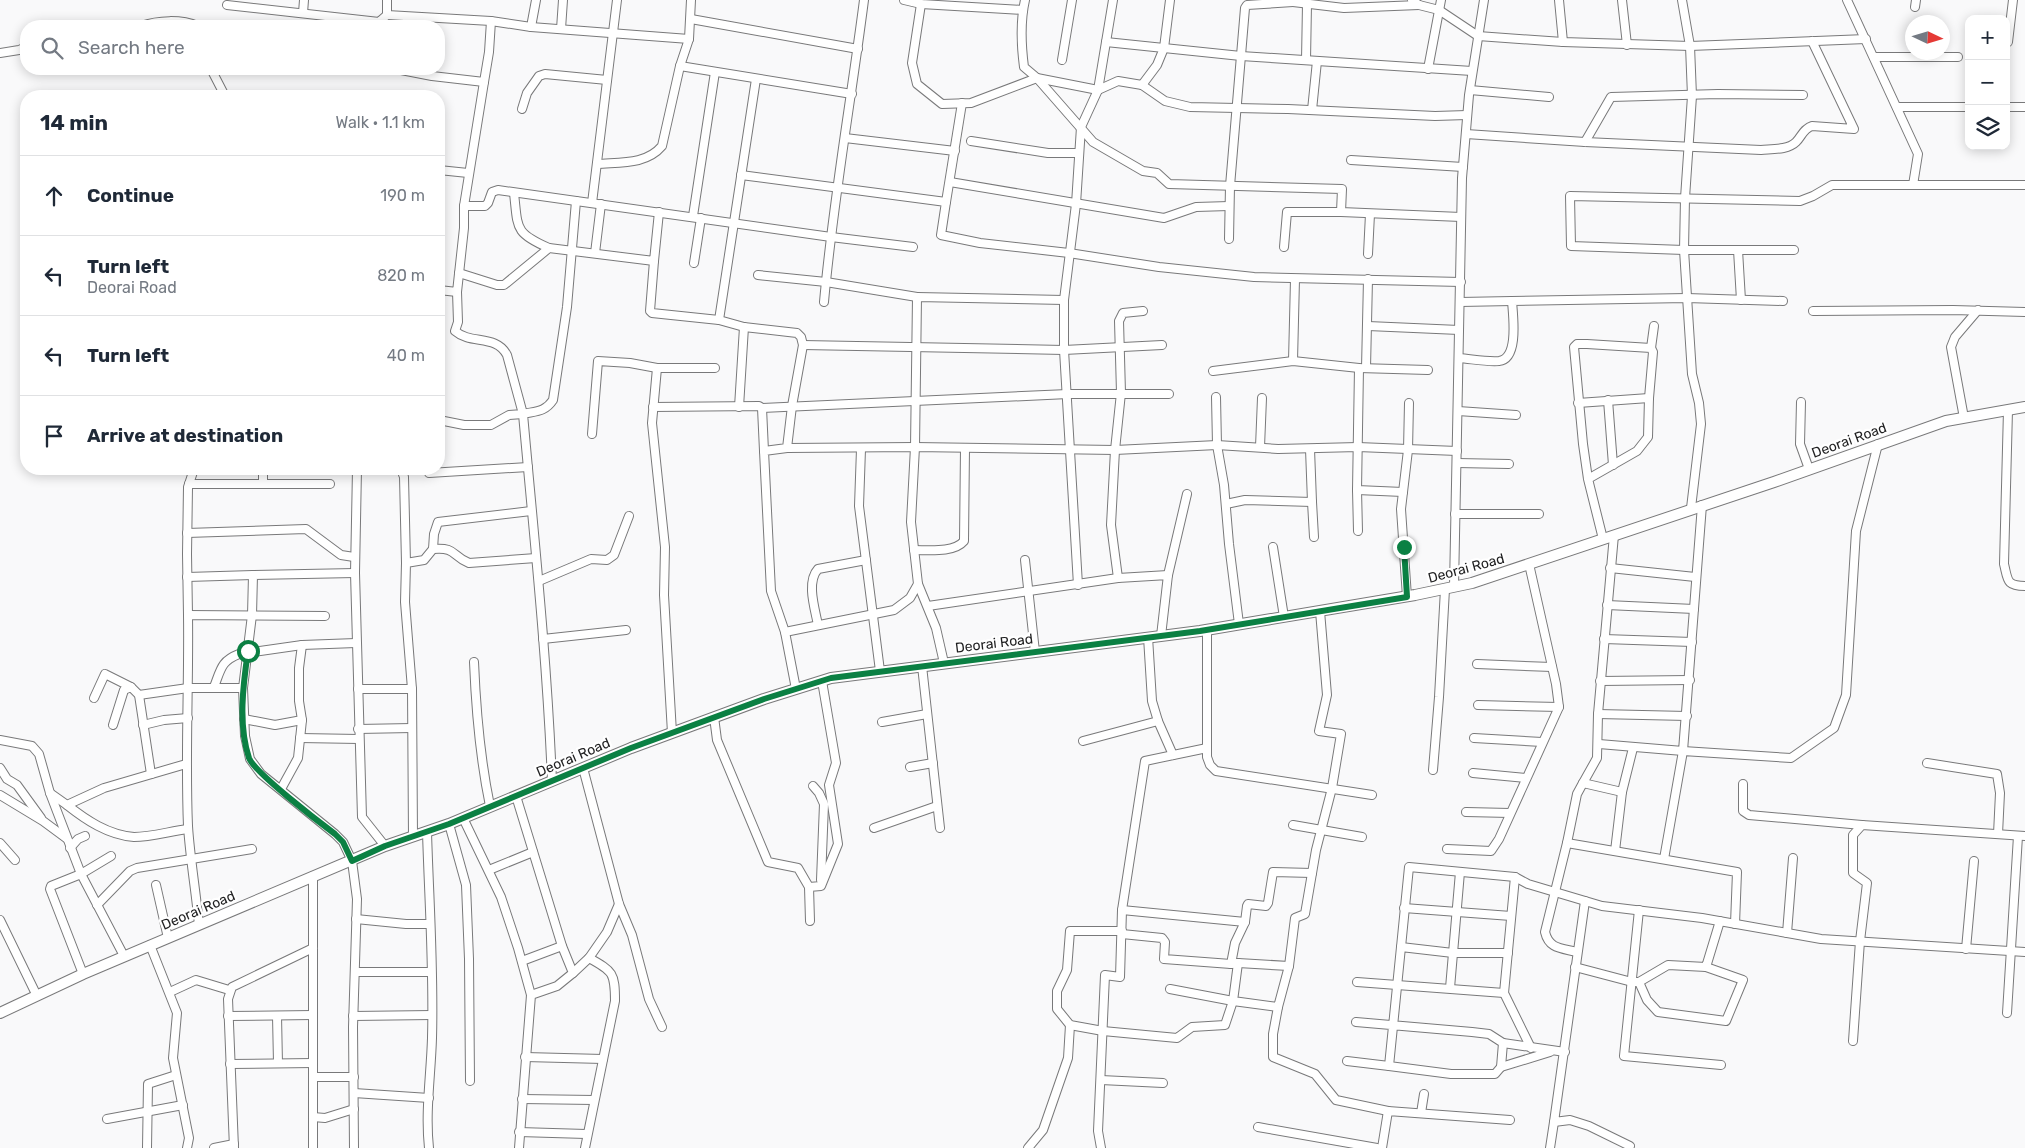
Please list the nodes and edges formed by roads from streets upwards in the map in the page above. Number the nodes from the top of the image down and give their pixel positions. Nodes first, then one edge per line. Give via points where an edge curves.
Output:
1 (304, 0) edge
2 (387, 0) edge
3 (536, 0) edge
4 (563, 0) edge
5 (617, 0) edge
6 (691, 0) edge
7 (864, 0) edge
8 (904, 0) edge
9 (1025, 0) edge
10 (1072, 0) edge
11 (1113, 0) edge
12 (1170, 0) edge
13 (1412, 0) edge
14 (1441, 0) edge
15 (1484, 0) edge
16 (1559, 0) edge
17 (1622, 0) edge
18 (1682, 0) edge
19 (1847, 0) edge
20 (2013, 0) edge
21 (1293, 1) edge
22 (921, 4) junction
23 (1307, 4) junction
24 (227, 5) dead end
25 (1419, 5) junction
26 (1023, 10) junction
27 (1439, 10) junction
28 (303, 13) junction
29 (387, 15) junction
30 (691, 19) junction
31 (362, 20) edge
32 (381, 20) edge
33 (491, 21) junction
34 (2010, 25) edge
35 (531, 27) junction
36 (561, 29) junction
37 (613, 33) junction
38 (1478, 36) junction
39 (689, 39) junction
40 (1866, 39) junction
41 (1812, 41) junction
42 (1106, 42) junction
43 (1563, 42) junction
44 (1627, 45) junction
45 (1690, 46) junction
46 (1164, 48) junction
47 (20, 50) edge
48 (858, 50) junction
49 (0, 52) edge
50 (1241, 56) junction
51 (1874, 56) junction
52 (1958, 57) dead end
53 (1062, 60) dead end
54 (1306, 60) junction
55 (1317, 61) junction
56 (680, 66) junction
57 (1428, 69) junction
58 (1472, 71) junction
59 (715, 72) junction
60 (214, 75) edge
61 (427, 75) edge
62 (1037, 78) junction
63 (756, 79) junction
64 (607, 80) junction
65 (484, 82) junction
66 (1142, 85) junction
67 (222, 90) edge
68 (1098, 90) junction
69 (1470, 90) junction
70 (852, 94) junction
71 (1803, 95) dead end
72 (1692, 96) junction
73 (1549, 97) dead end
74 (962, 103) junction
75 (1897, 107) junction
76 (1965, 107) edge
77 (2010, 107) edge
78 (2025, 107) edge
79 (1238, 108) junction
80 (522, 109) dead end
81 (1312, 110) junction
82 (1467, 114) junction
83 (1082, 127) junction
84 (1466, 134) junction
85 (845, 138) junction
86 (971, 141) dead end
87 (1585, 142) junction
88 (1689, 148) junction
89 (955, 151) junction
90 (1079, 152) junction
91 (1351, 160) dead end
92 (597, 164) junction
93 (1463, 167) junction
94 (445, 171) edge
95 (468, 173) junction
96 (741, 175) junction
97 (950, 182) junction
98 (1912, 185) junction
99 (2025, 185) edge
100 (1230, 186) junction
101 (836, 188) junction
102 (514, 193) junction
103 (1684, 198) junction
104 (576, 200) junction
105 (946, 202) junction
106 (592, 203) junction
107 (601, 204) junction
108 (1076, 204) junction
109 (464, 206) junction
110 (1229, 206) junction
111 (659, 212) junction
112 (1341, 212) junction
113 (1370, 214) junction
114 (697, 217) junction
115 (1461, 217) junction
116 (734, 223) junction
117 (831, 237) junction
118 (1229, 239) dead end
119 (913, 246) dead end
120 (1284, 247) dead end
121 (549, 248) junction
122 (572, 250) junction
123 (1684, 250) junction
124 (1738, 250) junction
125 (1794, 250) dead end
126 (595, 253) junction
127 (1070, 253) junction
128 (1368, 254) dead end
129 (654, 261) junction
130 (694, 263) dead end
131 (459, 274) junction
132 (758, 275) dead end
133 (1295, 279) junction
134 (1368, 280) junction
135 (826, 282) junction
136 (1460, 282) junction
137 (445, 291) edge
138 (457, 292) junction
139 (917, 297) junction
140 (1687, 298) junction
141 (1064, 300) junction
142 (1741, 300) junction
143 (1783, 301) dead end
144 (824, 302) dead end
145 (1460, 302) junction
146 (1512, 302) junction
147 (1974, 310) junction
148 (1143, 311) dead end
149 (1813, 311) dead end
150 (2025, 312) edge
151 (719, 320) junction
152 (1368, 326) junction
153 (1654, 326) dead end
154 (744, 327) junction
155 (1459, 330) junction
156 (803, 345) junction
157 (1162, 345) dead end
158 (1120, 347) junction
159 (916, 348) junction
160 (1652, 348) junction
161 (1064, 350) junction
162 (1459, 358) junction
163 (1293, 361) junction
164 (658, 368) junction
165 (715, 368) dead end
166 (1363, 368) junction
167 (1428, 370) dead end
168 (1213, 372) dead end
169 (1121, 393) junction
170 (1068, 394) junction
171 (1169, 394) dead end
172 (1216, 397) dead end
173 (1262, 398) dead end
174 (1649, 398) junction
175 (915, 400) junction
176 (1608, 400) junction
177 (1801, 402) dead end
178 (1409, 403) dead end
179 (1578, 403) junction
180 (792, 406) junction
181 (654, 407) junction
182 (739, 407) junction
183 (2025, 407) edge
184 (762, 408) junction
185 (2008, 410) junction
186 (1458, 411) junction
187 (523, 414) junction
188 (1516, 415) dead end
189 (1964, 418) junction
190 (445, 421) edge
191 (592, 434) dead end
192 (1878, 444) junction
193 (1217, 445) junction
194 (915, 447) junction
195 (1358, 447) junction
196 (788, 448) junction
197 (965, 448) junction
198 (1260, 448) junction
199 (861, 449) junction
200 (1070, 449) junction
201 (1310, 449) junction
202 (1115, 450) junction
203 (1408, 450) junction
204 (764, 451) junction
205 (1457, 451) junction
206 (1457, 463) junction
207 (1509, 464) dead end
208 (1613, 465) junction
209 (528, 467) junction
210 (1809, 469) junction
211 (445, 472) edge
212 (192, 475) edge
213 (263, 475) edge
214 (358, 475) edge
215 (403, 475) edge
216 (1588, 479) junction
217 (189, 484) junction
218 (263, 484) junction
219 (330, 484) dead end
220 (1357, 490) junction
221 (1403, 492) junction
222 (1187, 494) dead end
223 (1312, 502) junction
224 (1226, 504) junction
225 (1702, 505) junction
226 (1691, 508) junction
227 (532, 510) junction
228 (1455, 514) junction
229 (1539, 514) dead end
230 (629, 516) dead end
231 (1358, 531) dead end
232 (187, 533) junction
233 (1614, 535) junction
234 (1314, 537) dead end
235 (1603, 538) junction
236 (1273, 547) dead end
237 (433, 548) junction
238 (914, 550) junction
239 (354, 557) junction
240 (536, 558) junction
241 (866, 560) junction
242 (1025, 560) dead end
243 (406, 562) junction
244 (1529, 564) junction
245 (1610, 568) junction
246 (355, 573) junction
247 (253, 575) junction
248 (1168, 575) junction
249 (187, 577) junction
250 (1695, 577) junction
251 (1118, 578) junction
252 (539, 580) junction
253 (918, 584) junction
254 (1078, 585) junction
255 (2025, 586) edge
256 (1449, 588) junction
257 (1028, 592) junction
258 (1407, 597) junction
259 (1607, 605) junction
260 (928, 606) junction
261 (1694, 609) junction
262 (1320, 611) junction
263 (873, 613) junction
264 (188, 615) junction
265 (252, 615) junction
266 (326, 616) dead end
267 (1284, 617) junction
268 (1239, 624) junction
269 (818, 625) junction
270 (626, 630) dead end
271 (1207, 630) junction
272 (785, 632) junction
273 (1161, 636) junction
274 (1148, 637) junction
275 (544, 638) junction
276 (1604, 639) junction
277 (1692, 642) junction
278 (356, 643) junction
279 (302, 646) junction
280 (248, 651) junction
281 (1035, 652) junction
282 (474, 662) dead end
283 (944, 663) junction
284 (1477, 664) dead end
285 (922, 666) junction
286 (1552, 667) junction
287 (880, 671) junction
288 (1690, 680) junction
289 (822, 681) junction
290 (1600, 681) junction
291 (214, 686) junction
292 (131, 687) junction
293 (188, 688) junction
294 (243, 688) junction
295 (358, 689) junction
296 (412, 689) junction
297 (796, 689) junction
298 (139, 695) junction
299 (94, 698) dead end
300 (1478, 705) dead end
301 (1559, 707) junction
302 (927, 714) junction
303 (1598, 714) junction
304 (1687, 716) junction
305 (714, 717) junction
306 (188, 718) junction
307 (244, 719) junction
308 (302, 720) junction
309 (1158, 720) junction
310 (882, 722) dead end
311 (112, 725) dead end
312 (143, 725) junction
313 (412, 728) junction
314 (358, 729) junction
315 (672, 733) junction
316 (300, 738) junction
317 (1474, 738) dead end
318 (359, 739) junction
319 (0, 740) edge
320 (1083, 740) dead end
321 (1542, 742) junction
322 (1599, 744) junction
323 (1207, 748) junction
324 (1633, 748) junction
325 (1683, 750) junction
326 (1173, 755) junction
327 (933, 763) junction
328 (1927, 763) dead end
329 (186, 764) junction
330 (910, 767) dead end
331 (0, 768) edge
332 (584, 768) junction
333 (1433, 770) dead end
334 (1473, 773) dead end
335 (151, 774) junction
336 (1526, 778) junction
337 (552, 781) junction
338 (1584, 783) junction
339 (1743, 784) dead end
340 (813, 786) dead end
341 (1332, 788) junction
342 (280, 789) junction
343 (1622, 792) junction
344 (50, 793) junction
345 (0, 795) edge
346 (1372, 795) dead end
347 (516, 796) junction
348 (67, 806) junction
349 (490, 806) junction
350 (937, 806) junction
351 (1466, 812) dead end
352 (1510, 813) junction
353 (462, 818) junction
354 (43, 820) junction
355 (449, 824) junction
356 (1293, 825) dead end
357 (1862, 825) junction
358 (874, 828) dead end
359 (940, 828) dead end
360 (188, 829) junction
361 (1321, 830) junction
362 (427, 832) junction
363 (1998, 834) junction
364 (85, 836) dead end
365 (2021, 836) edge
366 (413, 837) junction
367 (1362, 837) dead end
368 (66, 838) junction
369 (0, 843) edge
370 (1567, 843) junction
371 (385, 846) junction
372 (70, 848) junction
373 (252, 849) dead end
374 (1447, 849) dead end
375 (1615, 851) junction
376 (533, 852) junction
377 (111, 856) dead end
378 (1793, 858) dead end
379 (192, 859) junction
380 (1664, 859) junction
381 (15, 860) dead end
382 (352, 861) junction
383 (1974, 861) dead end
384 (489, 870) junction
385 (1460, 872) junction
386 (1312, 873) junction
387 (81, 874) junction
388 (313, 876) junction
389 (1515, 877) junction
390 (156, 885) dead end
391 (821, 886) junction
392 (809, 887) junction
393 (1554, 892) junction
394 (1584, 901) junction
395 (619, 904) junction
396 (97, 905) junction
397 (1404, 908) junction
398 (1122, 910) junction
399 (1639, 910) junction
400 (1457, 912) junction
401 (1511, 916) junction
402 (356, 919) junction
403 (0, 920) edge
404 (810, 921) dead end
405 (1720, 921) junction
406 (1245, 922) junction
407 (199, 924) junction
408 (430, 924) junction
409 (1735, 924) junction
410 (1122, 932) junction
411 (1787, 933) junction
412 (168, 938) junction
413 (1860, 942) junction
414 (150, 945) junction
415 (562, 946) junction
416 (1402, 947) junction
417 (313, 948) junction
418 (1966, 949) junction
419 (2010, 951) junction
420 (1576, 952) junction
421 (2025, 952) edge
422 (1454, 953) junction
423 (1508, 953) junction
424 (124, 956) junction
425 (589, 958) junction
426 (522, 961) junction
427 (1234, 963) junction
428 (1289, 966) junction
429 (1575, 967) junction
430 (1706, 967) junction
431 (355, 972) junction
432 (431, 972) junction
433 (573, 973) junction
434 (83, 974) junction
435 (1357, 982) dead end
436 (1636, 982) junction
437 (1397, 985) junction
438 (1450, 988) junction
439 (1170, 989) dead end
440 (229, 990) junction
441 (170, 992) junction
442 (1504, 992) junction
443 (531, 995) junction
444 (37, 996) junction
445 (1233, 1001) junction
446 (1278, 1007) junction
447 (0, 1013) edge
448 (2007, 1013) dead end
449 (313, 1015) junction
450 (432, 1015) junction
451 (228, 1016) junction
452 (277, 1016) junction
453 (353, 1016) junction
454 (1356, 1022) dead end
455 (1070, 1025) junction
456 (1392, 1025) junction
457 (662, 1027) dead end
458 (1103, 1031) junction
459 (1853, 1041) dead end
460 (1503, 1043) junction
461 (1531, 1048) junction
462 (1554, 1051) junction
463 (1564, 1052) junction
464 (525, 1057) junction
465 (603, 1059) junction
466 (1347, 1061) dead end
467 (278, 1063) junction
468 (313, 1063) junction
469 (230, 1064) junction
470 (1721, 1065) dead end
471 (1389, 1066) junction
472 (1501, 1067) junction
473 (176, 1075) junction
474 (313, 1077) junction
475 (354, 1077) junction
476 (1101, 1080) junction
477 (470, 1081) dead end
478 (1163, 1084) dead end
479 (354, 1093) junction
480 (1424, 1094) dead end
481 (429, 1098) junction
482 (522, 1099) junction
483 (594, 1100) junction
484 (182, 1105) junction
485 (354, 1109) junction
486 (1388, 1111) junction
487 (147, 1113) junction
488 (1421, 1113) junction
489 (313, 1117) junction
490 (106, 1119) dead end
491 (1510, 1120) dead end
492 (1554, 1122) junction
493 (1258, 1127) dead end
494 (520, 1132) junction
495 (586, 1134) junction
496 (234, 1146) edge
497 (1630, 1146) dead end
498 (146, 1148) edge
499 (187, 1148) edge
500 (214, 1148) edge
501 (313, 1148) edge
502 (354, 1148) edge
503 (429, 1148) edge
504 (519, 1148) edge
505 (585, 1148) edge
506 (1028, 1148) edge
507 (1101, 1148) edge
508 (1377, 1148) edge
509 (1382, 1148) edge
510 (1550, 1148) edge

1 - 28 street
2 - 29 street
3 - 35 street
4 - 36 street
5 - 37 street
6 - 30 street
7 - 48 street
8 - 22 street
9 - 26 street
10 - 53 street
11 - 42 street
12 - 46 street
13 - 25 street
14 - 27 street
15 - 38 street
16 - 43 street
17 - 44 street
18 - 45 street
19 - 40 street
20 - 34 street
21 - 23 street
21 - 50 street via 1247,5
22 - 26 street
22 - 74 street via 912,63 917,84 942,104
23 - 25 street via 1344,8
23 - 54 street
24 - 28 street
25 - 27 street
26 - 62 street via 1020,44 1024,67
27 - 38 street
27 - 57 street
28 - 31 street
29 - 32 street
29 - 33 street
30 - 39 street
30 - 48 street
33 - 35 street
33 - 65 street
35 - 36 street
36 - 37 street
37 - 39 street
37 - 64 street
38 - 43 street
38 - 58 street
39 - 56 street
40 - 41 street
40 - 51 street
41 - 45 street
41 - 88 street via 1854,129 1812,126 1788,147 1761,150
42 - 46 street
42 - 68 street
43 - 44 street
44 - 45 street
45 - 72 street
46 - 50 street
46 - 66 street via 1158,65
47 - 49 street
48 - 70 street
50 - 54 street
50 - 79 street
51 - 52 street
51 - 75 street
54 - 55 street
55 - 57 street
55 - 81 street
56 - 59 street
56 - 92 street via 662,146 644,160
57 - 58 street
58 - 69 street
59 - 63 street
59 - 114 street
60 - 67 street
61 - 65 street
62 - 68 street
62 - 74 street via 971,103
62 - 83 street
63 - 70 street
63 - 96 street
64 - 80 street via 539,76 527,93
64 - 92 street
65 - 95 street
66 - 68 street via 1118,81
66 - 79 street via 1166,101 1190,107
68 - 83 street
69 - 73 street
69 - 82 street
70 - 85 street
71 - 72 street
72 - 87 street via 1611,97
72 - 88 street
74 - 89 street
75 - 76 street
75 - 98 street via 1918,154
77 - 78 street
79 - 81 street
79 - 100 street
81 - 82 street via 1435,116
82 - 84 street
83 - 90 street
83 - 100 street via 1093,142 1143,171 1157,173 1169,184
84 - 87 street
84 - 93 street
85 - 89 street
85 - 101 street
86 - 90 street via 1048,153
87 - 88 street
88 - 103 street
89 - 97 street
90 - 108 street
91 - 93 street
92 - 106 street
93 - 115 street
94 - 95 street
95 - 109 street
96 - 101 street
96 - 116 street
97 - 105 street
97 - 108 street
98 - 99 street
98 - 103 street via 1832,185 1800,201
100 - 110 street
100 - 112 street via 1342,189
101 - 105 street
101 - 117 street
102 - 104 street
102 - 109 street via 495,190 485,206
102 - 121 street via 517,226 523,234
103 - 123 street
103 - 123 street via 1570,196 1569,233 1571,246
104 - 106 street
104 - 122 street
105 - 127 street via 941,235 980,243
106 - 107 street
107 - 111 street
107 - 126 street
108 - 110 street via 1164,218 1196,207
108 - 127 street
109 - 131 street
110 - 118 street
111 - 114 street
111 - 129 street
112 - 113 street
112 - 120 street via 1287,212
113 - 115 street
113 - 128 street
114 - 116 street
114 - 130 street
115 - 136 street
116 - 117 street
116 - 151 street
117 - 119 street
117 - 135 street
121 - 122 street
121 - 131 street via 504,285
122 - 126 street
122 - 187 street via 553,400 541,411
123 - 124 street
123 - 140 street
124 - 125 street
124 - 142 street
126 - 129 street
127 - 133 street via 1160,267
127 - 141 street
129 - 151 street via 652,313
131 - 138 street
132 - 135 street
133 - 134 street
133 - 163 street
134 - 136 street
134 - 152 street
135 - 139 street
135 - 144 street
136 - 145 street
137 - 138 street
138 - 187 street via 458,322 455,331 466,338 494,342 503,348
139 - 141 street
139 - 159 street
140 - 142 street
140 - 146 street
140 - 226 street via 1692,374 1701,424
141 - 161 street
142 - 143 street
145 - 146 street
145 - 155 street
146 - 162 street via 1513,347 1509,356 1500,361
147 - 149 street
147 - 150 street
147 - 189 street via 1951,346
148 - 158 street via 1128,311 1120,316
151 - 154 street
152 - 155 street
152 - 166 street
153 - 160 street
154 - 156 street via 797,333
154 - 182 street
155 - 162 street
156 - 159 street
156 - 180 street
157 - 158 street
158 - 161 street
158 - 169 street
159 - 161 street
159 - 175 street
160 - 174 street
160 - 179 street via 1577,344 1574,348
161 - 170 street
162 - 186 street
163 - 166 street
163 - 168 street
164 - 165 street
164 - 181 street
164 - 191 street via 598,361
166 - 167 street
166 - 195 street
169 - 170 street
169 - 171 street
169 - 202 street
170 - 175 street
170 - 200 street
172 - 193 street
173 - 198 street
174 - 176 street
174 - 208 street via 1648,437 1637,452
175 - 180 street
175 - 194 street
176 - 179 street
176 - 208 street
177 - 210 street via 1800,444
178 - 203 street
179 - 216 street
180 - 184 street
180 - 196 street
181 - 182 street
181 - 315 street via 652,423 665,547 664,595
182 - 184 street
183 - 185 street, Deorai Road
184 - 204 street
185 - 189 street, Deorai Road
185 - 255 street via 2004,564 2009,582 2013,586
186 - 188 street
186 - 205 street
187 - 190 street via 509,415 491,424 464,425
187 - 209 street
189 - 192 street, Deorai Road
192 - 210 street, Deorai Road
192 - 325 street via 1856,532 1846,695 1834,728 1791,758
193 - 198 street
193 - 202 street
193 - 224 street
194 - 197 street
194 - 199 street
194 - 238 street via 911,522
195 - 201 street
195 - 203 street
195 - 220 street
196 - 199 street
196 - 204 street
197 - 200 street
197 - 238 street via 964,541 952,548
198 - 201 street
199 - 241 street via 859,506
200 - 202 street
200 - 254 street
201 - 223 street
202 - 251 street via 1111,525
203 - 205 street
203 - 221 street
204 - 272 street via 771,591
205 - 206 street
206 - 207 street
206 - 228 street
208 - 216 street
209 - 211 street
209 - 227 street
210 - 225 street, Deorai Road
212 - 217 street
213 - 218 street
214 - 239 street
215 - 243 street
216 - 235 street
217 - 218 street
217 - 232 street
218 - 219 street
220 - 221 street
220 - 231 street
221 - 258 street via 1401,509
222 - 248 street
223 - 224 street via 1245,500
223 - 234 street
224 - 268 street
225 - 226 street, Deorai Road
225 - 250 street
226 - 233 street, Deorai Road
227 - 237 street via 440,520 435,526
227 - 240 street
228 - 229 street
228 - 256 street
230 - 252 street via 614,555 607,560 591,559
232 - 239 street via 306,529 341,555
232 - 249 street
233 - 235 street, Deorai Road
233 - 245 street
235 - 244 street, Deorai Road
236 - 267 street
237 - 240 street via 446,548 469,563
237 - 243 street via 424,560
238 - 253 street
239 - 246 street
240 - 252 street
241 - 263 street
241 - 269 street via 818,569 814,574 812,583
242 - 257 street
243 - 296 street via 405,602
244 - 256 street, Deorai Road
244 - 286 street
245 - 250 street
245 - 259 street
246 - 247 street
246 - 278 street
247 - 249 street
247 - 265 street
248 - 251 street
248 - 273 street
249 - 264 street
250 - 261 street
251 - 254 street
252 - 275 street
253 - 260 street
253 - 263 street via 910,598 894,610
254 - 257 street
256 - 258 street, Deorai Road
256 - 333 street
257 - 260 street
257 - 281 street
258 - 262 street, Deorai Road
259 - 261 street
259 - 276 street
260 - 283 street
261 - 277 street
262 - 267 street, Deorai Road
262 - 341 street via 1327,695 1319,731 1341,734
263 - 269 street
263 - 287 street
264 - 265 street
264 - 293 street
265 - 266 street
265 - 280 street
267 - 268 street, Deorai Road
268 - 271 street, Deorai Road
269 - 272 street
270 - 275 street
271 - 273 street, Deorai Road
271 - 323 street
272 - 297 street
273 - 274 street, Deorai Road
274 - 281 street, Deorai Road
274 - 309 street via 1152,701
275 - 337 street
276 - 277 street
276 - 290 street
277 - 288 street
278 - 279 street
278 - 295 street
279 - 280 street
279 - 308 street via 299,668
280 - 291 street via 223,663
280 - 294 street
281 - 283 street, Deorai Road
282 - 349 street via 477,728
283 - 285 street, Deorai Road
284 - 286 street
285 - 287 street, Deorai Road
285 - 302 street
286 - 301 street
287 - 289 street, Deorai Road
288 - 290 street
288 - 304 street
289 - 297 street, Deorai Road
289 - 391 street via 836,763 829,784 838,844
290 - 303 street
291 - 293 street
291 - 294 street
292 - 298 street
292 - 299 street via 105,674
292 - 311 street via 124,690
293 - 298 street
293 - 306 street
294 - 307 street
295 - 296 street
295 - 314 street
296 - 313 street
297 - 305 street, Deorai Road
298 - 312 street
300 - 301 street
301 - 321 street
302 - 310 street
302 - 327 street
303 - 304 street
303 - 322 street
304 - 325 street
305 - 315 street, Deorai Road
305 - 392 street via 717,740 768,862 798,868
306 - 312 street
306 - 329 street
307 - 308 street via 275,725
307 - 342 street via 250,759 261,774
308 - 316 street
309 - 320 street
309 - 326 street
312 - 335 street
313 - 314 street
313 - 366 street
314 - 318 street
315 - 332 street, Deorai Road
316 - 318 street
316 - 342 street via 298,758
317 - 321 street
318 - 371 street via 362,817
319 - 344 street via 36,748
321 - 336 street
322 - 324 street
322 - 338 street via 1597,758
323 - 326 street
323 - 341 street via 1206,757 1216,771
324 - 325 street
324 - 343 street
325 - 380 street
326 - 398 street via 1145,760
327 - 330 street
327 - 350 street
328 - 363 street via 1997,774 2000,793
329 - 335 street
329 - 360 street
331 - 354 street
332 - 337 street, Deorai Road
332 - 395 street
334 - 336 street
335 - 348 street via 104,788
336 - 352 street
337 - 347 street, Deorai Road
338 - 343 street
338 - 370 street via 1577,794
339 - 357 street via 1742,806 1743,811 1749,814
340 - 391 street via 824,804
341 - 346 street
341 - 361 street
342 - 382 street via 335,834 343,842
343 - 375 street
344 - 348 street
344 - 368 street
345 - 354 street
347 - 349 street, Deorai Road
347 - 376 street
348 - 360 street via 84,819 118,834 135,837
349 - 353 street, Deorai Road
350 - 358 street
350 - 359 street
351 - 352 street
352 - 374 street via 1491,851
353 - 355 street, Deorai Road
353 - 384 street
354 - 368 street
355 - 362 street, Deorai Road
355 - 477 street via 466,885
356 - 361 street
357 - 363 street
357 - 413 street via 1853,835 1853,873 1867,883
360 - 379 street
361 - 367 street
361 - 386 street
362 - 366 street, Deorai Road
362 - 408 street
363 - 365 street
364 - 372 street
365 - 419 street
366 - 371 street, Deorai Road
368 - 372 street
369 - 381 street
370 - 375 street
370 - 393 street
371 - 382 street, Deorai Road
372 - 387 street
373 - 379 street
375 - 380 street
376 - 384 street
376 - 415 street
377 - 387 street
378 - 411 street
379 - 396 street via 130,871
379 - 407 street
380 - 409 street via 1737,872
382 - 388 street, Deorai Road
382 - 402 street
383 - 418 street
384 - 426 street
385 - 389 street
385 - 397 street via 1409,867
385 - 400 street
386 - 406 street via 1273,872 1268,903 1266,906 1248,904
386 - 428 street via 1305,914 1294,918
387 - 396 street
387 - 434 street via 50,889
388 - 407 street, Deorai Road
388 - 417 street
389 - 393 street
389 - 401 street
390 - 412 street
391 - 392 street
392 - 404 street
393 - 394 street
393 - 420 street via 1545,932 1547,941
394 - 399 street
394 - 420 street
395 - 425 street
395 - 457 street
396 - 424 street
397 - 400 street
397 - 416 street
398 - 406 street
398 - 410 street
399 - 405 street
399 - 436 street
400 - 401 street
400 - 422 street
401 - 423 street
402 - 408 street
402 - 431 street
403 - 444 street
405 - 409 street
405 - 430 street
406 - 427 street via 1235,943
407 - 412 street, Deorai Road
408 - 432 street
409 - 411 street
410 - 427 street via 1162,938 1165,942 1164,959
410 - 455 street via 1070,931 1066,970 1057,991 1057,1009
410 - 458 street via 1120,977 1105,975
411 - 413 street
412 - 414 street, Deorai Road
413 - 418 street
413 - 459 street
414 - 424 street, Deorai Road
414 - 441 street
415 - 426 street
415 - 433 street
416 - 422 street
416 - 437 street
417 - 440 street
417 - 449 street
418 - 419 street
419 - 421 street
419 - 448 street
420 - 429 street
422 - 423 street
422 - 438 street
423 - 442 street
424 - 434 street, Deorai Road
425 - 433 street
425 - 465 street via 608,968 615,980 616,1001
426 - 443 street
427 - 428 street
427 - 445 street
428 - 446 street
429 - 436 street
429 - 463 street
430 - 436 street via 1668,965
430 - 436 street via 1742,980 1726,1020 1658,1012
431 - 432 street
431 - 453 street
432 - 450 street
433 - 443 street via 557,986
434 - 444 street, Deorai Road
435 - 437 street
436 - 470 street via 1624,1056
437 - 438 street
437 - 456 street
438 - 442 street
439 - 445 street
440 - 441 street via 196,980
440 - 451 street
441 - 473 street via 177,1013 173,1053
442 - 461 street
443 - 464 street
444 - 447 street, Deorai Road
445 - 446 street
445 - 458 street via 1226,1025 1192,1027 1177,1038
446 - 486 street via 1272,1034 1273,1057 1315,1074 1336,1100
449 - 452 street
449 - 468 street
450 - 453 street
450 - 481 street
451 - 452 street
451 - 469 street
452 - 467 street
453 - 475 street
454 - 456 street
455 - 458 street
455 - 506 street via 1068,1058 1042,1130
456 - 460 street via 1489,1034
456 - 471 street
458 - 476 street
460 - 461 street
460 - 472 street
461 - 462 street
462 - 463 street
462 - 472 street
463 - 492 street
464 - 465 street
464 - 482 street
465 - 483 street
466 - 471 street
467 - 468 street
467 - 469 street
468 - 474 street
469 - 496 street
471 - 472 street via 1451,1074 1495,1074
473 - 484 street
473 - 487 street via 148,1084
474 - 475 street
474 - 489 street
475 - 479 street
476 - 478 street
476 - 507 street via 1098,1131
479 - 481 street
479 - 485 street
480 - 488 street
481 - 503 street
482 - 483 street
482 - 494 street
483 - 495 street
484 - 487 street
484 - 499 street
485 - 489 street via 325,1118
485 - 502 street
486 - 488 street
486 - 509 street
487 - 490 street
487 - 498 street
488 - 491 street
489 - 501 street
492 - 497 street via 1570,1120
492 - 510 street
493 - 508 street
494 - 495 street
494 - 504 street
495 - 505 street
496 - 500 street

